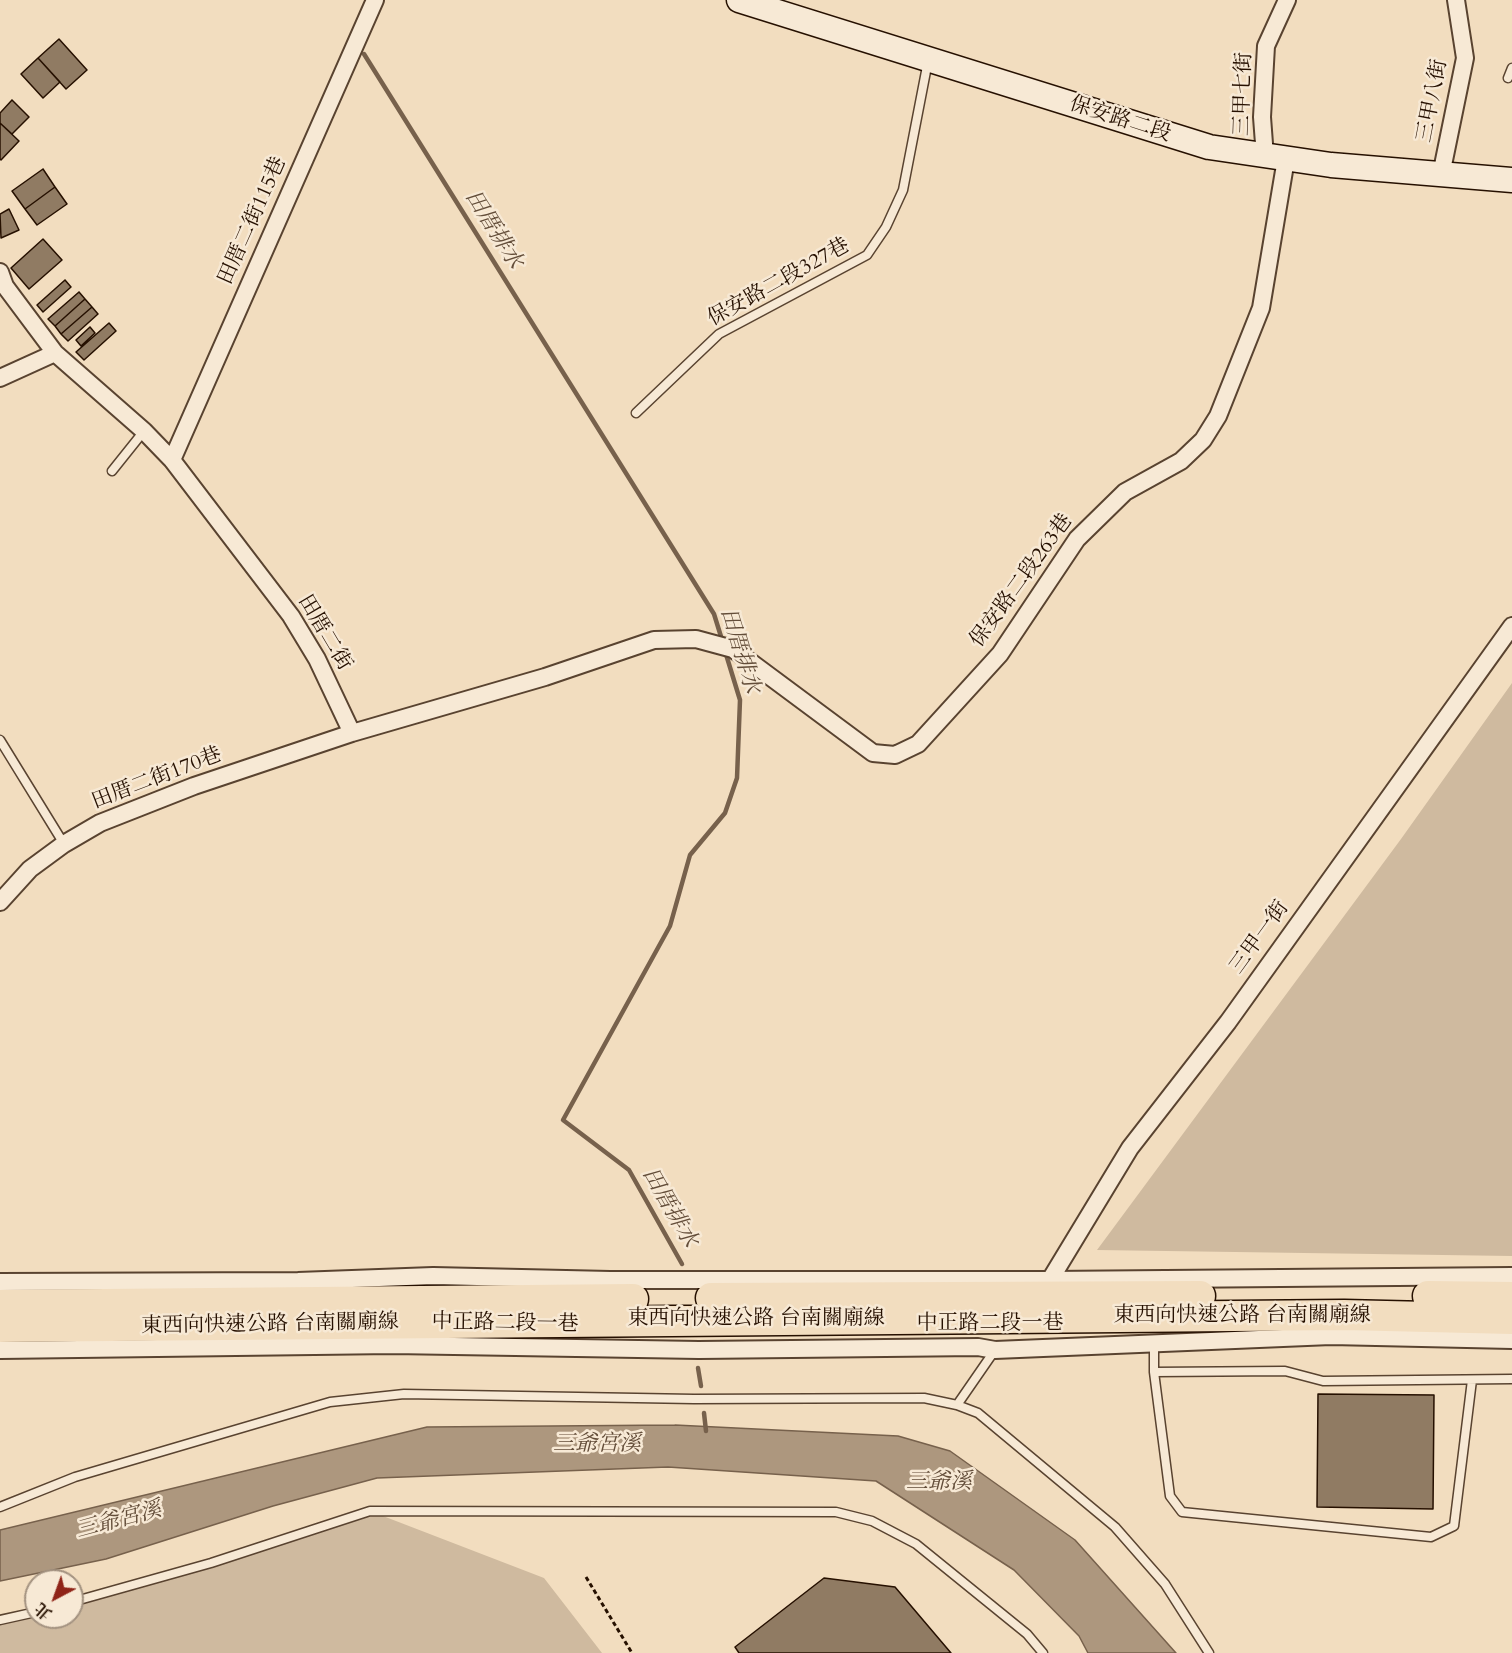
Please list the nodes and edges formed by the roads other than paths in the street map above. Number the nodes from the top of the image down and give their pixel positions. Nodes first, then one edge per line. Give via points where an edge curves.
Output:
1 (375, 0) edge
2 (739, 0) edge
3 (1287, 0) edge
4 (1456, 0) edge
5 (928, 58) junction
6 (1512, 68) edge
7 (1508, 78) dead end
8 (1275, 158) junction
9 (1441, 175) junction
10 (1512, 180) edge
11 (0, 272) edge
12 (55, 353) junction
13 (0, 378) edge
14 (636, 413) dead end
15 (144, 431) junction
16 (172, 460) junction
17 (112, 471) dead end
18 (1512, 626) edge
19 (351, 733) junction
20 (0, 740) edge
21 (64, 844) junction
22 (0, 902) edge
23 (1512, 1276) edge
24 (1050, 1280) junction
25 (0, 1282) edge
26 (1512, 1297) edge
27 (0, 1305) edge
28 (37, 1317) junction
29 (1512, 1319) edge
30 (0, 1327) edge
31 (1512, 1340) edge
32 (1154, 1343) junction
33 (0, 1350) edge
34 (995, 1350) junction
35 (1154, 1372) junction
36 (1512, 1379) edge
37 (1472, 1380) junction
38 (957, 1405) junction
39 (0, 1507) edge
40 (84, 1599) edge
41 (24, 1615) edge
42 (0, 1620) edge
43 (1043, 1653) edge
44 (1209, 1653) edge

1 - 16 street, 田厝二街115巷
2 - 5 street, 保安路二段
3 - 8 street, 三甲七街 via 1266,46 1262,117
4 - 9 street, 三甲八街 via 1465,58
5 - 8 street, 保安路二段 via 1160,133 1209,147
5 - 14 lane, 保安路二段327巷 via 903,190 886,227 867,255 719,334
6 - 7 lane
8 - 9 street, 保安路二段
8 - 19 street, 保安路二段263巷 via 1261,308 1218,416 1203,440 1181,461 1125,492 1077,539 1000,654 918,744 895,755 873,753 727,648 696,639 654,640
9 - 10 street, 保安路二段
11 - 12 street, 田厝二街 via 5,286
12 - 13 street
12 - 15 street, 田厝二街
15 - 16 street, 田厝二街
15 - 17 lane
16 - 19 street, 田厝二街 via 291,616 317,659
18 - 24 street, 三甲一街 via 1228,1022 1130,1148
19 - 21 street, 田厝二街170巷 via 194,786 100,823
20 - 21 lane
21 - 22 street, 田厝二街170巷 via 30,869
23 - 24 street, 中正路二段一巷
24 - 25 street, 中正路二段一巷 via 433,1276 298,1281
26 - 28 highway, 東西向快速公路 台南關廟線 via 894,1296
27 - 28 highway, 東西向快速公路 台南關廟線
28 - 29 highway, 東西向快速公路 台南關廟線 via 734,1319 1344,1315
28 - 30 highway, 東西向快速公路 台南關廟線
31 - 32 street, 中正路二段一巷 via 1331,1336
32 - 34 street, 中正路二段一巷
32 - 35 lane
33 - 34 street, 中正路二段一巷 via 382,1346
34 - 38 lane
35 - 37 lane via 1285,1371 1323,1381
35 - 37 lane via 1170,1497 1182,1512 1431,1537 1454,1526
36 - 37 lane
38 - 39 lane via 924,1398 393,1395 330,1402 75,1477
38 - 44 lane via 978,1413 1115,1527 1166,1584
40 - 43 lane via 211,1563 370,1511 836,1512 872,1521 916,1544 1027,1634
41 - 42 lane

